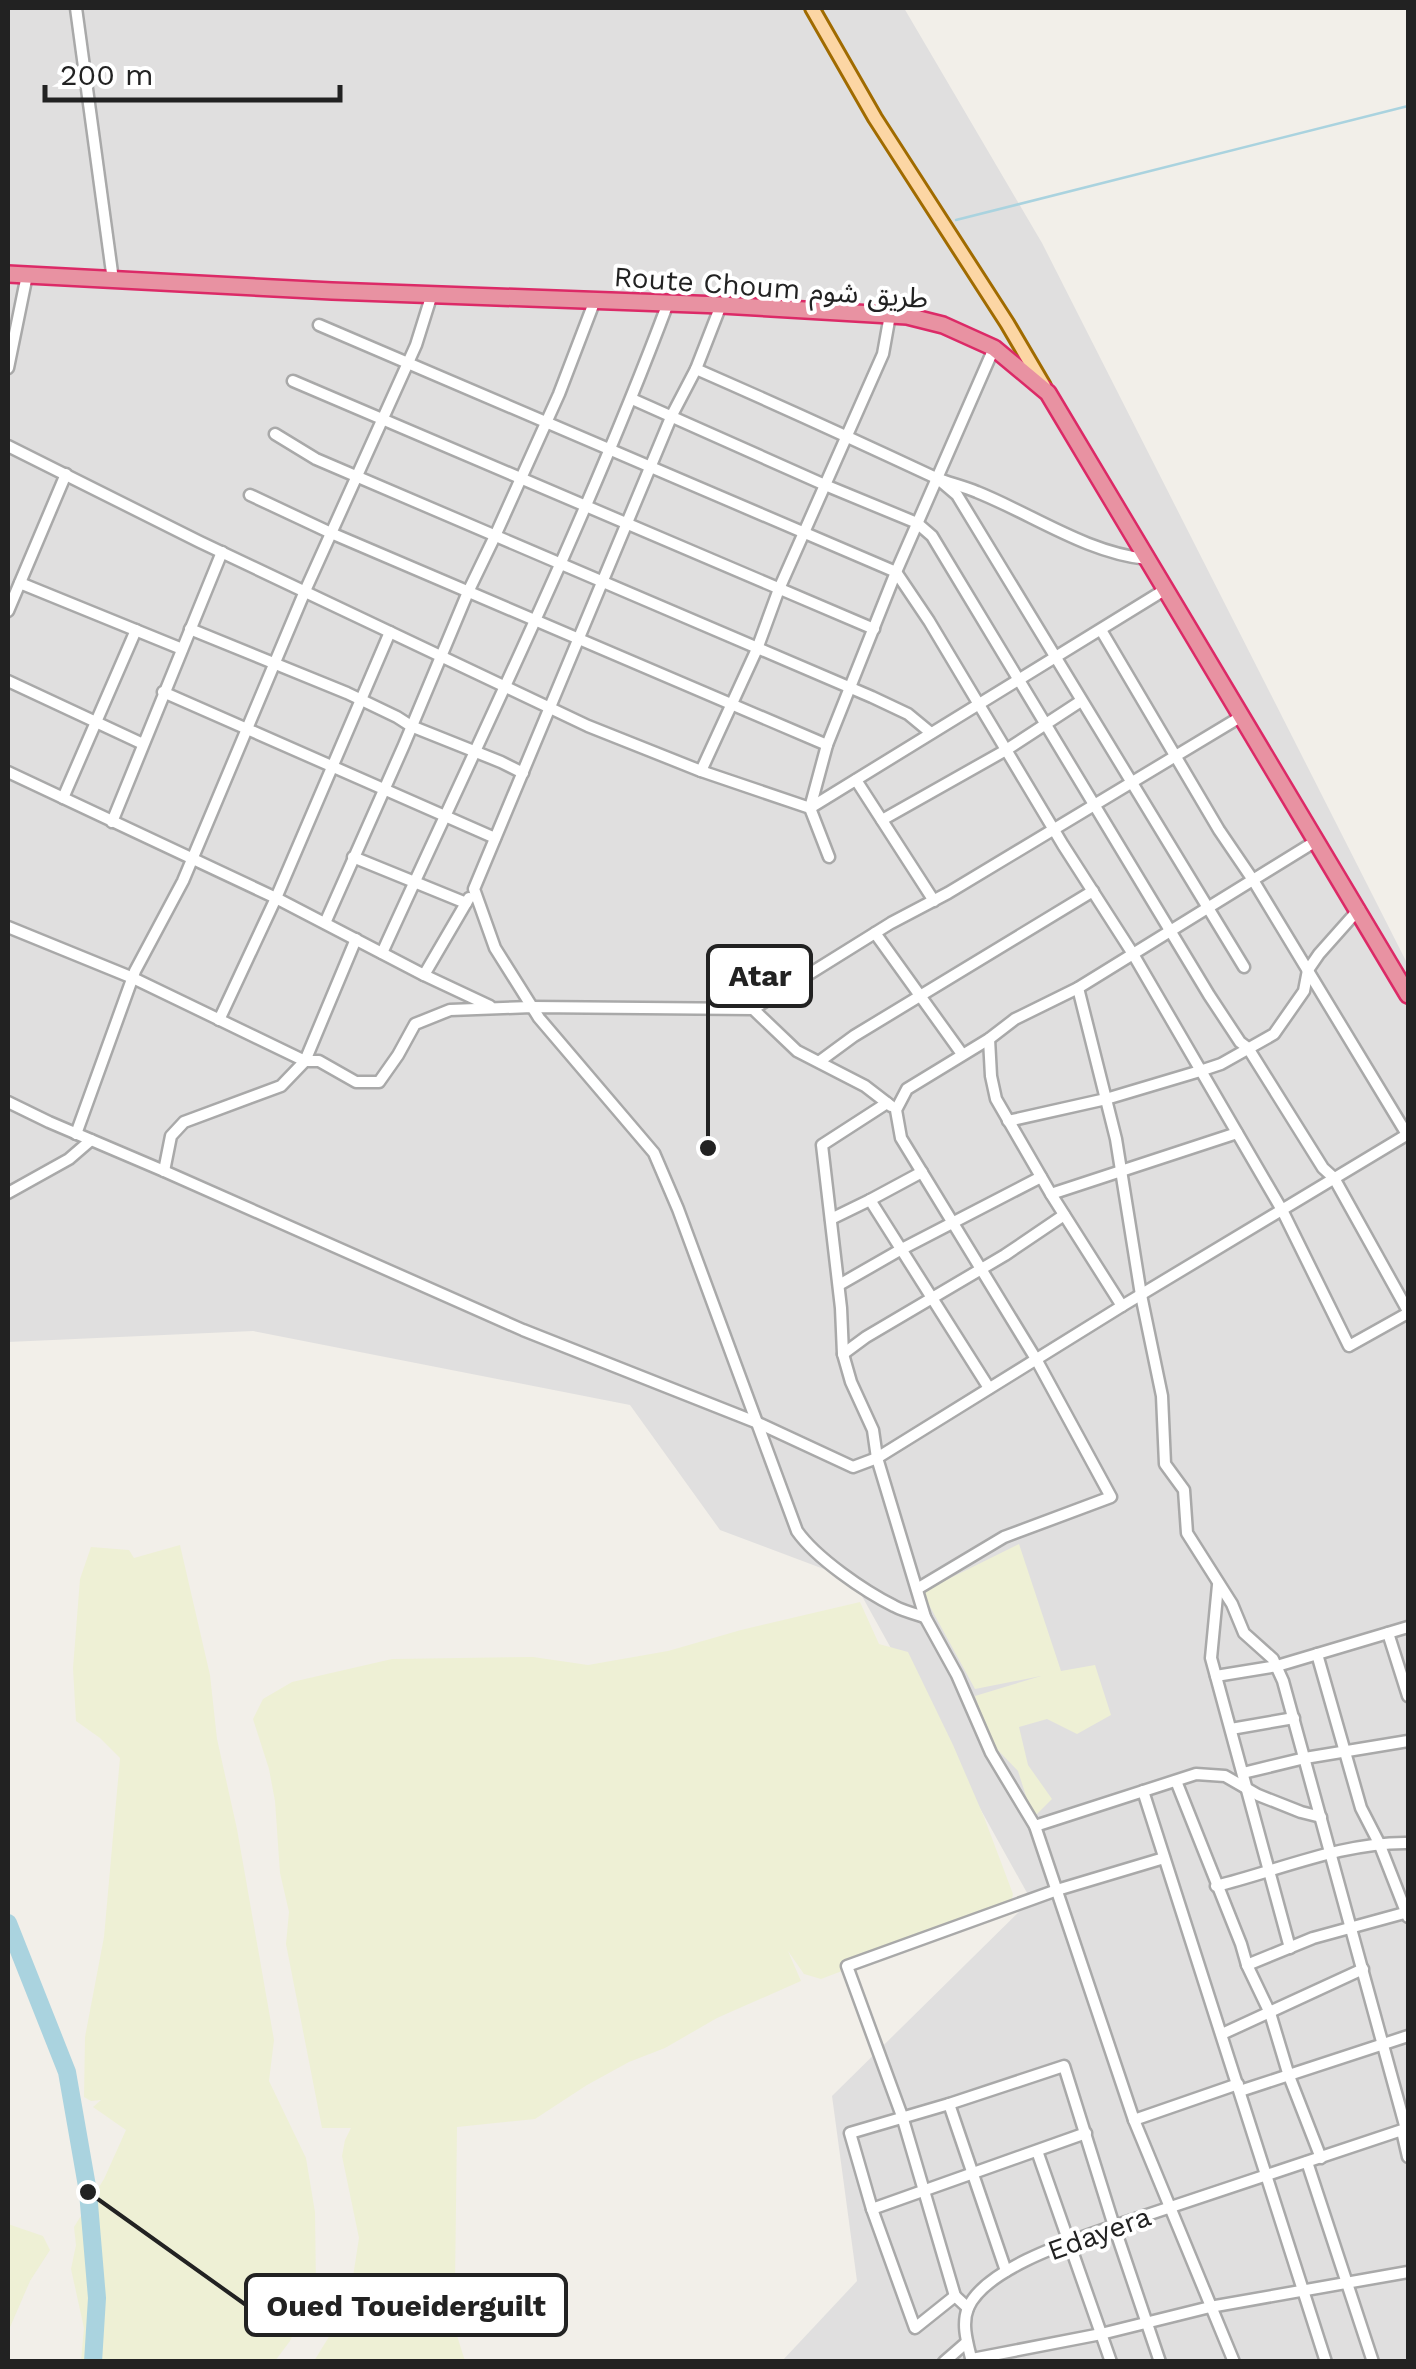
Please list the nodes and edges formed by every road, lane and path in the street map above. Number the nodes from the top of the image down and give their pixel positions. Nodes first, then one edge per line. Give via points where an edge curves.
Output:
1 (76, 8) edge
2 (812, 8) edge
3 (8, 274) edge
4 (27, 275) junction
5 (113, 280) junction
6 (432, 294) junction
7 (595, 300) junction
8 (668, 303) junction
9 (721, 305) junction
10 (890, 315) junction
11 (319, 325) dead end
12 (994, 348) junction
13 (407, 362) junction
14 (8, 368) edge
15 (696, 369) junction
16 (294, 381) dead end
17 (1048, 393) junction
18 (632, 398) junction
19 (672, 415) junction
20 (384, 418) junction
21 (546, 421) junction
22 (275, 434) dead end
23 (848, 436) junction
24 (8, 446) edge
25 (609, 448) junction
26 (651, 466) junction
27 (66, 474) junction
28 (356, 476) junction
29 (522, 478) junction
30 (937, 478) junction
31 (825, 486) junction
32 (250, 496) dead end
33 (585, 504) junction
34 (628, 522) junction
35 (917, 523) junction
36 (331, 533) junction
37 (804, 533) junction
38 (495, 536) junction
39 (222, 552) junction
40 (1147, 559) junction
41 (559, 563) junction
42 (896, 572) junction
43 (603, 581) junction
44 (20, 583) junction
45 (778, 589) junction
46 (1166, 589) junction
47 (305, 592) junction
48 (468, 592) junction
49 (8, 611) edge
50 (534, 620) junction
51 (190, 628) junction
52 (874, 629) junction
53 (136, 630) junction
54 (1100, 630) junction
55 (390, 632) junction
56 (579, 639) junction
57 (182, 649) junction
58 (757, 649) junction
59 (440, 656) junction
60 (1055, 658) junction
61 (274, 663) junction
62 (8, 680) edge
63 (1018, 680) junction
64 (504, 686) junction
65 (851, 688) junction
66 (164, 692) junction
67 (361, 699) junction
68 (1081, 701) junction
69 (978, 704) junction
70 (731, 706) junction
71 (550, 708) junction
72 (1242, 716) junction
73 (96, 722) junction
74 (1045, 724) junction
75 (411, 726) junction
76 (247, 729) junction
77 (931, 733) junction
78 (143, 744) junction
79 (827, 745) junction
80 (1006, 750) junction
81 (474, 752) junction
82 (1176, 755) junction
83 (332, 766) junction
84 (700, 771) junction
85 (8, 772) edge
86 (523, 773) junction
87 (856, 780) junction
88 (1130, 781) junction
89 (384, 788) junction
90 (62, 798) junction
91 (1094, 804) junction
92 (810, 808) junction
93 (445, 815) junction
94 (882, 820) junction
95 (112, 822) junction
96 (1054, 829) junction
97 (496, 838) junction
98 (1316, 841) junction
99 (830, 856) dead end
100 (353, 857) junction
101 (193, 858) junction
102 (1254, 880) junction
103 (414, 882) junction
104 (474, 889) junction
105 (1092, 892) junction
106 (276, 898) junction
107 (934, 901) junction
108 (466, 902) junction
109 (1209, 907) junction
110 (1359, 909) junction
111 (325, 923) junction
112 (8, 927) edge
113 (1171, 931) junction
114 (875, 934) junction
115 (356, 939) junction
116 (382, 953) junction
117 (1132, 954) junction
118 (1244, 968) dead end
119 (1308, 970) junction
120 (424, 975) junction
121 (133, 978) junction
122 (1078, 988) junction
123 (921, 995) junction
124 (1408, 995) edge
125 (532, 1007) junction
126 (496, 1008) junction
127 (753, 1009) junction
128 (219, 1020) junction
129 (989, 1039) junction
130 (1248, 1048) junction
131 (962, 1054) junction
132 (820, 1061) junction
133 (304, 1062) junction
134 (1200, 1071) junction
135 (1106, 1099) junction
136 (8, 1102) edge
137 (892, 1106) junction
138 (1008, 1120) junction
139 (1236, 1133) junction
140 (76, 1134) junction
141 (1408, 1135) edge
142 (92, 1140) junction
143 (164, 1170) junction
144 (1121, 1170) junction
145 (922, 1172) junction
146 (1041, 1178) junction
147 (1334, 1178) junction
148 (8, 1194) edge
149 (1050, 1194) junction
150 (870, 1200) junction
151 (1282, 1210) junction
152 (1064, 1215) junction
153 (831, 1219) junction
154 (953, 1223) junction
155 (900, 1250) junction
156 (982, 1269) junction
157 (838, 1285) junction
158 (1141, 1295) junction
159 (931, 1299) junction
160 (1122, 1306) junction
161 (1408, 1312) edge
162 (843, 1354) junction
163 (1036, 1360) junction
164 (988, 1388) junction
165 (758, 1423) junction
166 (877, 1458) junction
167 (1218, 1583) junction
168 (917, 1590) junction
169 (925, 1617) junction
170 (1408, 1627) edge
171 (1388, 1633) junction
172 (1317, 1654) junction
173 (1404, 1665) edge
174 (1277, 1666) junction
175 (1216, 1676) junction
176 (1408, 1696) edge
177 (1294, 1718) junction
178 (1230, 1728) junction
179 (1408, 1741) edge
180 (1344, 1752) junction
181 (1305, 1758) junction
182 (1243, 1773) junction
183 (1176, 1781) junction
184 (1248, 1789) junction
185 (1143, 1792) junction
186 (1321, 1817) junction
187 (1035, 1826) junction
188 (1379, 1843) junction
189 (1408, 1844) edge
190 (1331, 1853) junction
191 (1164, 1858) junction
192 (1270, 1872) junction
193 (1216, 1886) junction
194 (1057, 1890) junction
195 (1408, 1914) edge
196 (1352, 1928) junction
197 (1290, 1948) junction
198 (1247, 1964) junction
199 (1363, 1969) junction
200 (1270, 2013) junction
201 (1222, 2034) junction
202 (1408, 2036) edge
203 (1384, 2046) junction
204 (1289, 2076) junction
205 (1239, 2087) junction
206 (949, 2104) junction
207 (902, 2116) junction
208 (1134, 2120) junction
209 (1405, 2129) edge
210 (1086, 2133) junction
211 (1037, 2151) junction
212 (1408, 2157) edge
213 (1320, 2158) junction
214 (1307, 2162) junction
215 (973, 2174) junction
216 (1268, 2175) junction
217 (924, 2191) junction
218 (1170, 2208) junction
219 (872, 2209) junction
220 (1114, 2226) junction
221 (1068, 2242) junction
222 (1006, 2270) junction
223 (1408, 2272) edge
224 (1347, 2283) junction
225 (1304, 2290) junction
226 (955, 2296) junction
227 (1210, 2307) junction
228 (968, 2308) junction
229 (1147, 2323) junction
230 (1101, 2334) junction
231 (967, 2342) junction
232 (1033, 2348) junction
233 (972, 2360) edge
234 (944, 2362) edge
235 (1038, 2362) edge
236 (1111, 2362) edge
237 (1160, 2362) edge
238 (1234, 2362) edge
239 (1326, 2362) edge
240 (1374, 2362) edge

1 - 5 street
2 - 17 main road
3 - 4 highway, Route Choum طريق شوم
4 - 5 highway, Route Choum طريق شوم
4 - 14 street
5 - 6 highway, Route Choum طريق شوم
6 - 7 highway, Route Choum طريق شوم
6 - 13 street
7 - 8 highway, Route Choum طريق شوم
7 - 21 street
8 - 9 highway, Route Choum طريق شوم
8 - 18 street
9 - 10 highway, Route Choum طريق شوم
9 - 15 street
10 - 12 highway, Route Choum طريق شوم via 943,325
10 - 23 street via 883,354
11 - 13 street
12 - 17 highway, Route Choum طريق شوم
12 - 30 street
13 - 20 street
13 - 21 street
15 - 19 street
15 - 23 street
16 - 20 street
17 - 40 highway, Route Choum طريق شوم
18 - 19 street
18 - 25 street
19 - 26 street
19 - 31 street
20 - 28 street
20 - 29 street
21 - 25 street
21 - 29 street
22 - 28 street
23 - 30 street
23 - 31 street
24 - 27 street
25 - 26 street
25 - 33 street
26 - 34 street
26 - 37 street
27 - 39 street
27 - 44 street
28 - 36 street
28 - 38 street
29 - 33 street
29 - 38 street
30 - 35 street
30 - 40 street via 1092,545
30 - 60 street via 957,495
31 - 35 street
31 - 37 street
32 - 36 street
33 - 34 street
33 - 41 street
34 - 43 street
34 - 45 street
35 - 42 street
35 - 63 street via 947,559
36 - 47 street
36 - 48 street
37 - 42 street
37 - 45 street
38 - 41 street
38 - 48 street
39 - 47 street
39 - 51 street
40 - 46 highway, Route Choum طريق شوم
41 - 43 street
41 - 50 street
42 - 52 street
42 - 69 street
43 - 56 street
43 - 58 street
44 - 49 street
44 - 53 street
45 - 52 street
45 - 58 street
46 - 54 street
46 - 72 highway, Route Choum طريق شوم
47 - 55 street
47 - 61 street
48 - 50 street
48 - 59 street
50 - 56 street
50 - 64 street
51 - 57 street
51 - 61 street
52 - 65 street
53 - 57 street
53 - 73 street
54 - 60 street
54 - 82 street
55 - 59 street
55 - 67 street
56 - 70 street
56 - 71 street
57 - 66 street
58 - 65 street
58 - 70 street
59 - 64 street
59 - 75 street
60 - 63 street
60 - 68 street
61 - 67 street
61 - 76 street
62 - 73 street
63 - 69 street
63 - 74 street
64 - 71 street
64 - 81 street
65 - 77 street via 908,714
65 - 79 street
66 - 76 street
66 - 78 street
67 - 75 street
67 - 83 street
68 - 74 street
68 - 88 street
69 - 77 street
69 - 80 street
70 - 79 street
70 - 84 street
71 - 84 street
71 - 86 street
72 - 82 street
72 - 98 highway, Route Choum طريق شوم
73 - 78 street
73 - 90 street
74 - 80 street
74 - 91 street
75 - 81 street
75 - 89 street
76 - 83 street
76 - 101 street
77 - 87 street
78 - 95 street
79 - 92 street
80 - 94 street
80 - 96 street
81 - 86 street
81 - 93 street
82 - 88 street
82 - 102 street
83 - 89 street
83 - 106 street
84 - 92 street
85 - 90 street
86 - 97 street
87 - 92 street
87 - 94 street
88 - 91 street
88 - 109 street
89 - 93 street
89 - 100 street
90 - 95 street
91 - 96 street
91 - 113 street
92 - 99 street
93 - 97 street
93 - 103 street
94 - 107 street
95 - 101 street
96 - 105 street
96 - 107 street
97 - 104 street
98 - 102 street
98 - 110 highway, Route Choum طريق شوم
100 - 103 street
100 - 111 street
101 - 106 street
101 - 121 street
102 - 109 street
102 - 119 street
103 - 108 street
103 - 116 street
104 - 108 street
104 - 125 street via 495,948
105 - 117 street
105 - 123 street
106 - 111 street
106 - 128 street
107 - 114 street
108 - 120 street
109 - 113 street
109 - 118 street
110 - 119 street
110 - 124 highway, Route Choum طريق شوم
111 - 115 street
112 - 121 street
113 - 117 street
113 - 130 street
114 - 123 street
114 - 127 street
115 - 116 street
115 - 133 street
116 - 120 street
117 - 122 street
117 - 134 street
119 - 130 street via 1304,991 1283,1023
119 - 141 street
120 - 126 street
121 - 128 street
121 - 140 street
122 - 129 street
122 - 135 street
123 - 131 street
123 - 132 street
125 - 126 street
125 - 127 street
125 - 165 street via 654,1152
126 - 133 street via 450,1010 415,1024 378,1082 356,1082 319,1061
127 - 132 street via 797,1050
128 - 133 street
129 - 131 street
129 - 138 street via 996,1099
130 - 134 street
130 - 147 street
131 - 137 street via 906,1088
132 - 137 street
133 - 143 street via 281,1086 184,1122 171,1136
134 - 135 street
134 - 139 street
135 - 138 street
135 - 144 street
136 - 140 street
137 - 145 street via 901,1138
137 - 153 street via 822,1145
138 - 146 street
139 - 144 street
139 - 151 street
140 - 142 street
141 - 147 street
142 - 143 street
142 - 148 street
143 - 165 street via 523,1330
144 - 149 street
144 - 158 street
145 - 150 street
145 - 154 street
146 - 149 street
146 - 154 street
147 - 151 street
147 - 161 street
149 - 152 street
150 - 153 street
150 - 155 street
151 - 158 street
151 - 161 street via 1349,1346
152 - 156 street
152 - 160 street
153 - 157 street
154 - 155 street
154 - 156 street
155 - 157 street
155 - 159 street
156 - 159 street
156 - 163 street
157 - 162 street
158 - 160 street
158 - 167 street via 1162,1396 1165,1464 1184,1490 1187,1533
159 - 162 street
159 - 164 street
160 - 163 street
162 - 166 street
163 - 164 street
163 - 168 street via 1111,1497 1004,1537
164 - 166 street
165 - 166 street via 853,1466
165 - 169 street via 797,1531 809,1547 895,1607
166 - 168 street
167 - 174 street via 1244,1633
167 - 175 street
168 - 169 street
169 - 187 street
170 - 171 street
171 - 172 street
171 - 173 street
172 - 174 street
172 - 180 street
173 - 176 street
174 - 175 street
174 - 177 street
175 - 178 street
177 - 178 street
177 - 181 street
178 - 182 street
179 - 180 street
180 - 181 street
180 - 188 street
181 - 182 street
181 - 186 street
182 - 184 street
183 - 184 street via 1225,1776
183 - 185 street
183 - 193 street
184 - 186 street
184 - 192 street
185 - 187 street
185 - 191 street
186 - 190 street
187 - 194 street
188 - 189 street
188 - 190 street
188 - 195 street
190 - 192 street
190 - 196 street
191 - 194 street
191 - 201 street
192 - 193 street
192 - 197 street
193 - 198 street
194 - 207 street via 847,1966
194 - 208 street
195 - 196 street
196 - 197 street
196 - 199 street
197 - 198 street
198 - 200 street
199 - 200 street
199 - 203 street
200 - 201 street
200 - 204 street
201 - 205 street
202 - 203 street
203 - 204 street
203 - 209 street
204 - 205 street
204 - 213 street
205 - 208 street
205 - 216 street
206 - 207 street
206 - 210 street via 1064,2066
206 - 215 street
207 - 217 street
207 - 219 street via 850,2133
208 - 218 street
209 - 212 street
209 - 213 street, Edayera
210 - 211 street
210 - 220 street
211 - 215 street
211 - 221 street
213 - 214 street, Edayera
214 - 216 street, Edayera
214 - 224 street
215 - 217 street
215 - 222 street
216 - 218 street, Edayera
216 - 225 street
217 - 219 street
217 - 226 street
218 - 220 street, Edayera
218 - 227 street
219 - 226 street via 915,2328
220 - 221 street, Edayera
220 - 229 street
221 - 222 street, Edayera
221 - 230 street
222 - 228 street, Edayera
223 - 224 street
224 - 225 street
224 - 240 street
225 - 227 street
225 - 239 street
226 - 228 street
227 - 229 street
227 - 238 street
228 - 231 street
229 - 230 street
229 - 237 street
230 - 232 street
230 - 236 street
231 - 233 street
231 - 234 street
232 - 233 street
232 - 235 street

